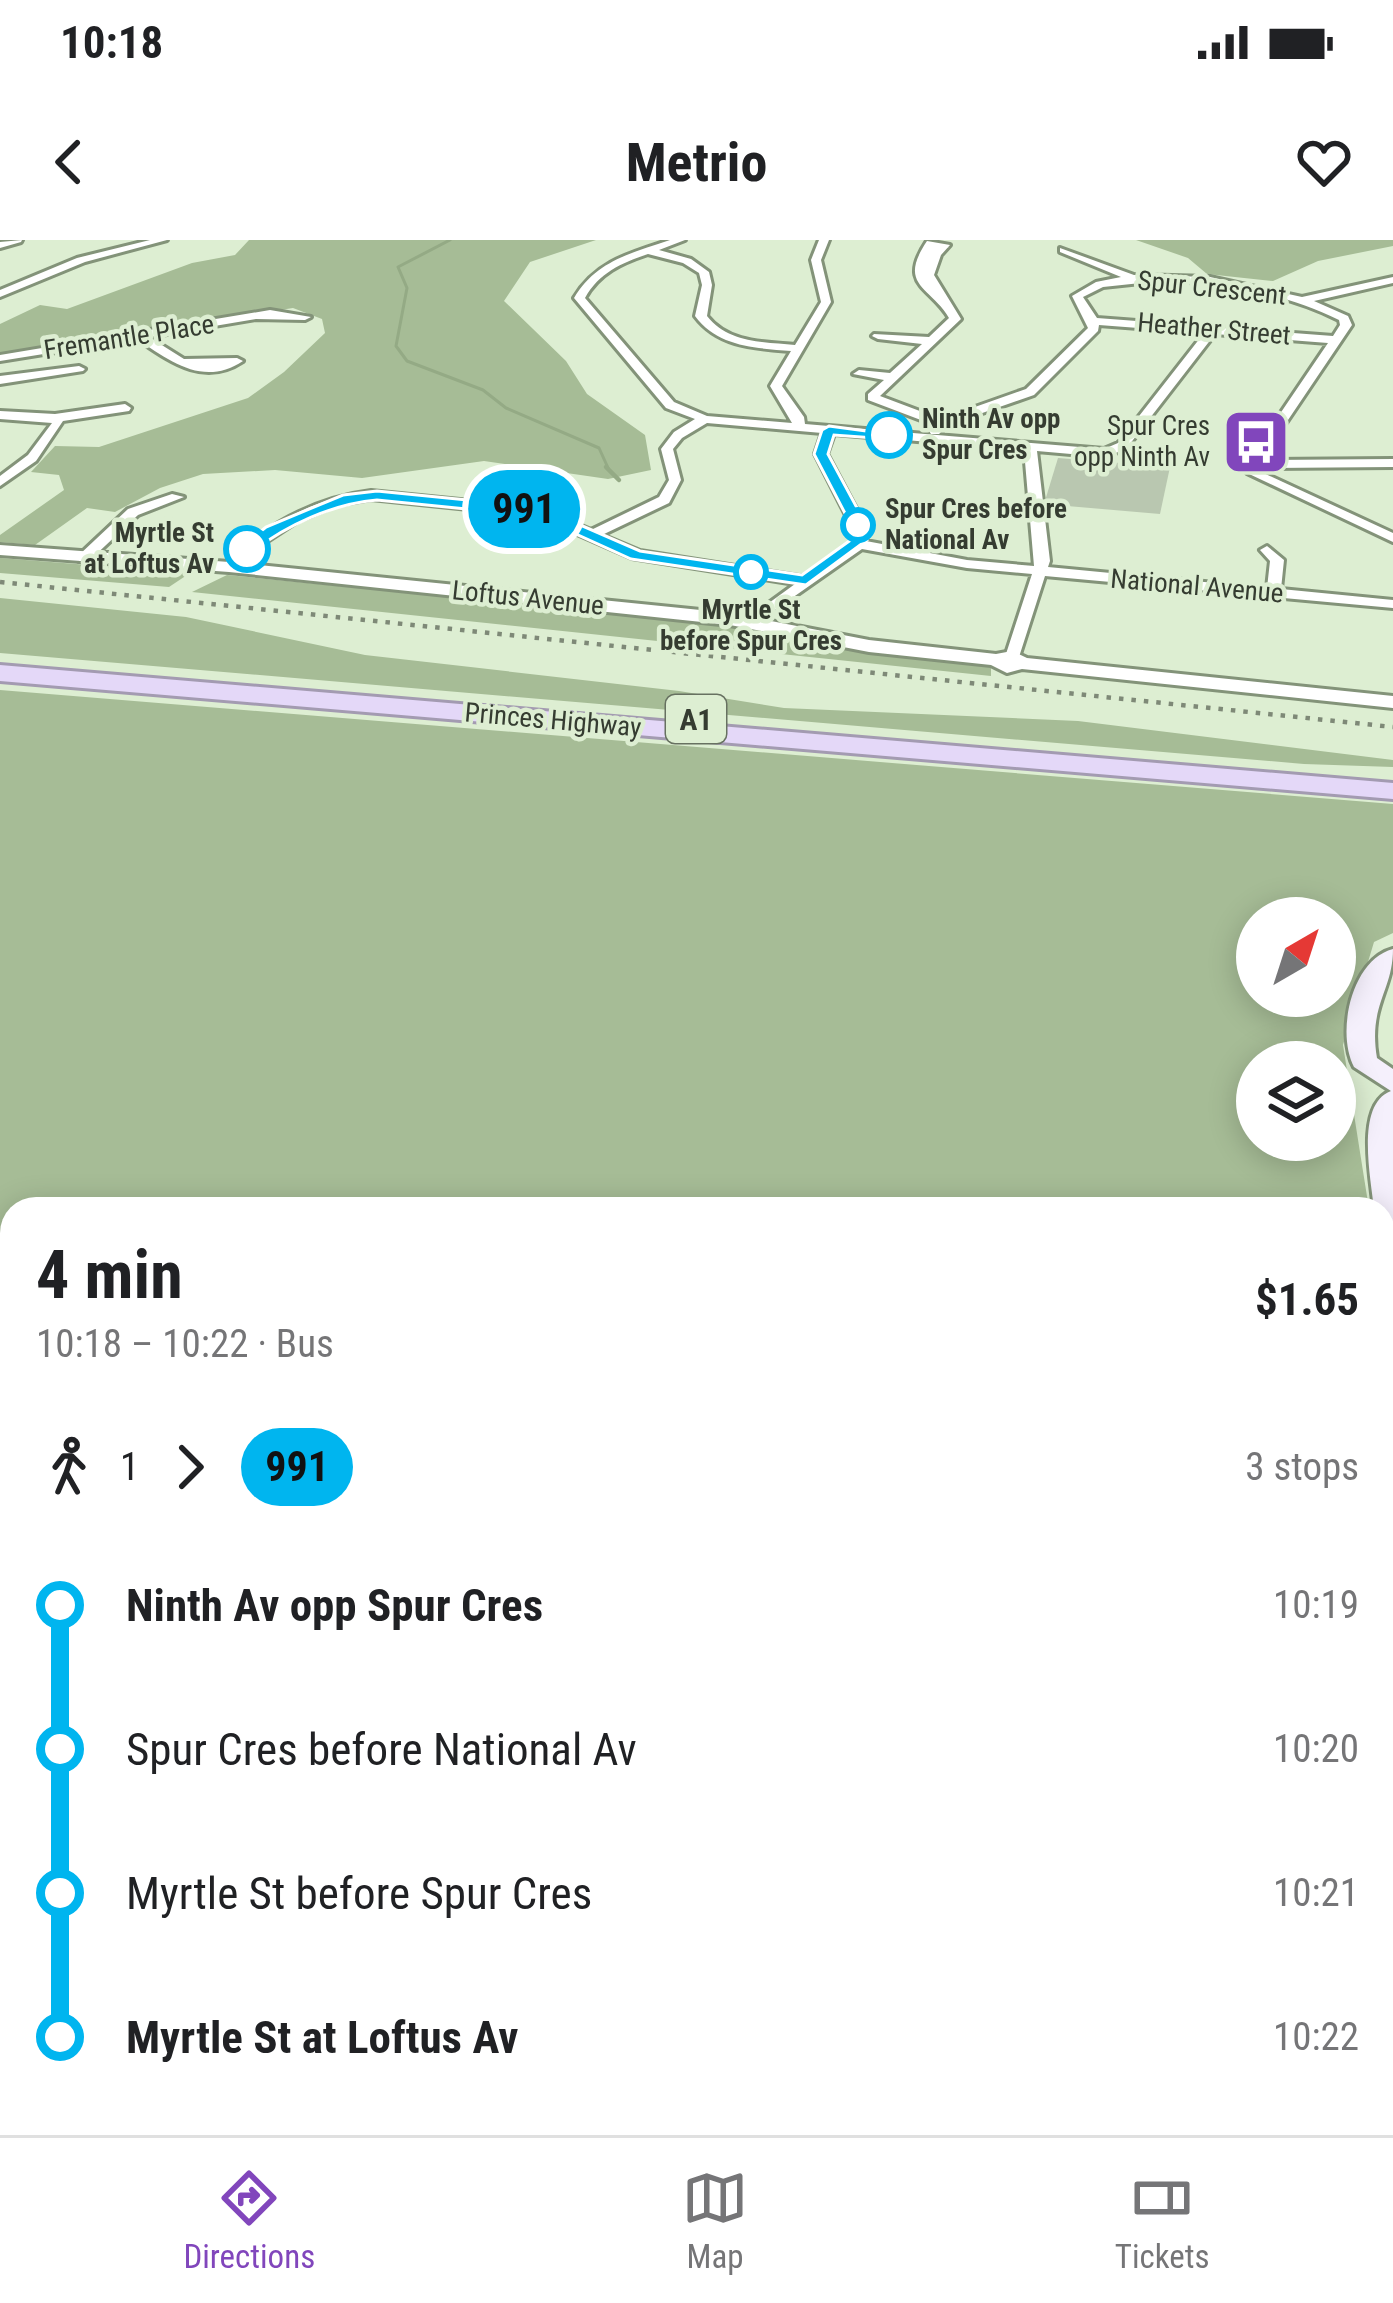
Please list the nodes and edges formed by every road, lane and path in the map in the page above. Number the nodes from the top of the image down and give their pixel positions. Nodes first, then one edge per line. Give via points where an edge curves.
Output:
1 (17, 240) edge
2 (162, 240) edge
3 (680, 240) edge
4 (824, 240) edge
5 (0, 245) edge
6 (1064, 250) dead end
7 (649, 251) junction
8 (1130, 278) junction
9 (1393, 280) edge
10 (0, 294) edge
11 (1305, 299) junction
12 (946, 305) junction
13 (258, 316) dead end
14 (1093, 321) junction
15 (1213, 329) junction
16 (138, 334) junction
17 (878, 336) dead end
18 (1335, 340) junction
19 (930, 341) junction
20 (795, 348) junction
21 (0, 358) edge
22 (183, 363) dead end
23 (79, 369) dead end
24 (859, 374) dead end
25 (892, 377) junction
26 (0, 380) edge
27 (125, 408) dead end
28 (0, 415) edge
29 (56, 418) junction
30 (705, 419) junction
31 (940, 423) junction
32 (799, 429) junction
33 (829, 430) junction
34 (930, 439) junction
35 (1030, 448) junction
36 (1393, 463) edge
37 (0, 464) edge
38 (1252, 464) junction
39 (23, 465) junction
40 (0, 482) edge
41 (177, 497) dead end
42 (590, 535) junction
43 (1393, 538) edge
44 (859, 544) junction
45 (0, 550) edge
46 (1267, 550) dead end
47 (84, 558) junction
48 (229, 567) junction
49 (1040, 571) junction
50 (806, 580) junction
51 (1274, 593) junction
52 (1393, 604) edge
53 (752, 622) junction
54 (1010, 660) junction
55 (0, 661) edge
56 (0, 673) edge
57 (1393, 702) edge
58 (1393, 776) edge
59 (1393, 791) edge
60 (1393, 957) edge
61 (1393, 1083) edge
62 (1393, 1099) edge
63 (1388, 1197) edge

1 - 5 street
2 - 10 street via 81,260
3 - 7 street
4 - 20 street via 816,260 826,302
6 - 8 street
7 - 20 street via 704,272 701,316 712,330
7 - 30 street via 598,270 579,298 670,404
8 - 11 street, Spur Crescent
8 - 14 street, Spur Crescent via 1093,284 1077,296
9 - 11 street
11 - 18 street, Spur Crescent via 1344,318
12 - 12 street via 918,275 931,243 945,245 929,275
12 - 19 street via 955,319
13 - 16 street, Fremantle Place
14 - 15 street, Heather Street
14 - 31 street, Spur Crescent via 1094,329 1030,392
15 - 18 street, Heather Street
15 - 35 street via 1122,446
16 - 21 street, Fremantle Place
16 - 22 street
17 - 19 street
18 - 38 street
19 - 25 street
20 - 32 street via 776,386
23 - 26 street
24 - 25 street
25 - 31 street via 872,397
27 - 29 street
28 - 29 street
29 - 39 street
30 - 32 street
30 - 42 street via 667,449 675,480 664,500
31 - 34 street
32 - 33 street
33 - 34 street
33 - 44 street via 821,454 860,529
34 - 35 street
35 - 49 street
36 - 38 street
37 - 39 street
38 - 43 street via 1253,472
39 - 40 street
41 - 47 street via 134,512
42 - 48 street via 531,510 365,495 262,535
42 - 50 street via 648,558
44 - 49 street, National Avenue
44 - 50 street
45 - 47 street, Loftus Avenue
46 - 51 street via 1276,560
47 - 48 street, Loftus Avenue
48 - 53 street, Loftus Avenue
49 - 51 street, National Avenue
49 - 54 street
50 - 53 street
51 - 52 street, National Avenue
53 - 54 street, Loftus Avenue via 869,646
54 - 57 street, Loftus Avenue
55 - 58 highway, Princes Highway / A1
56 - 59 highway, Princes Highway / A1
60 - 61 main road via 1370,983 1358,1036 1364,1061
62 - 63 main road via 1381,1136

